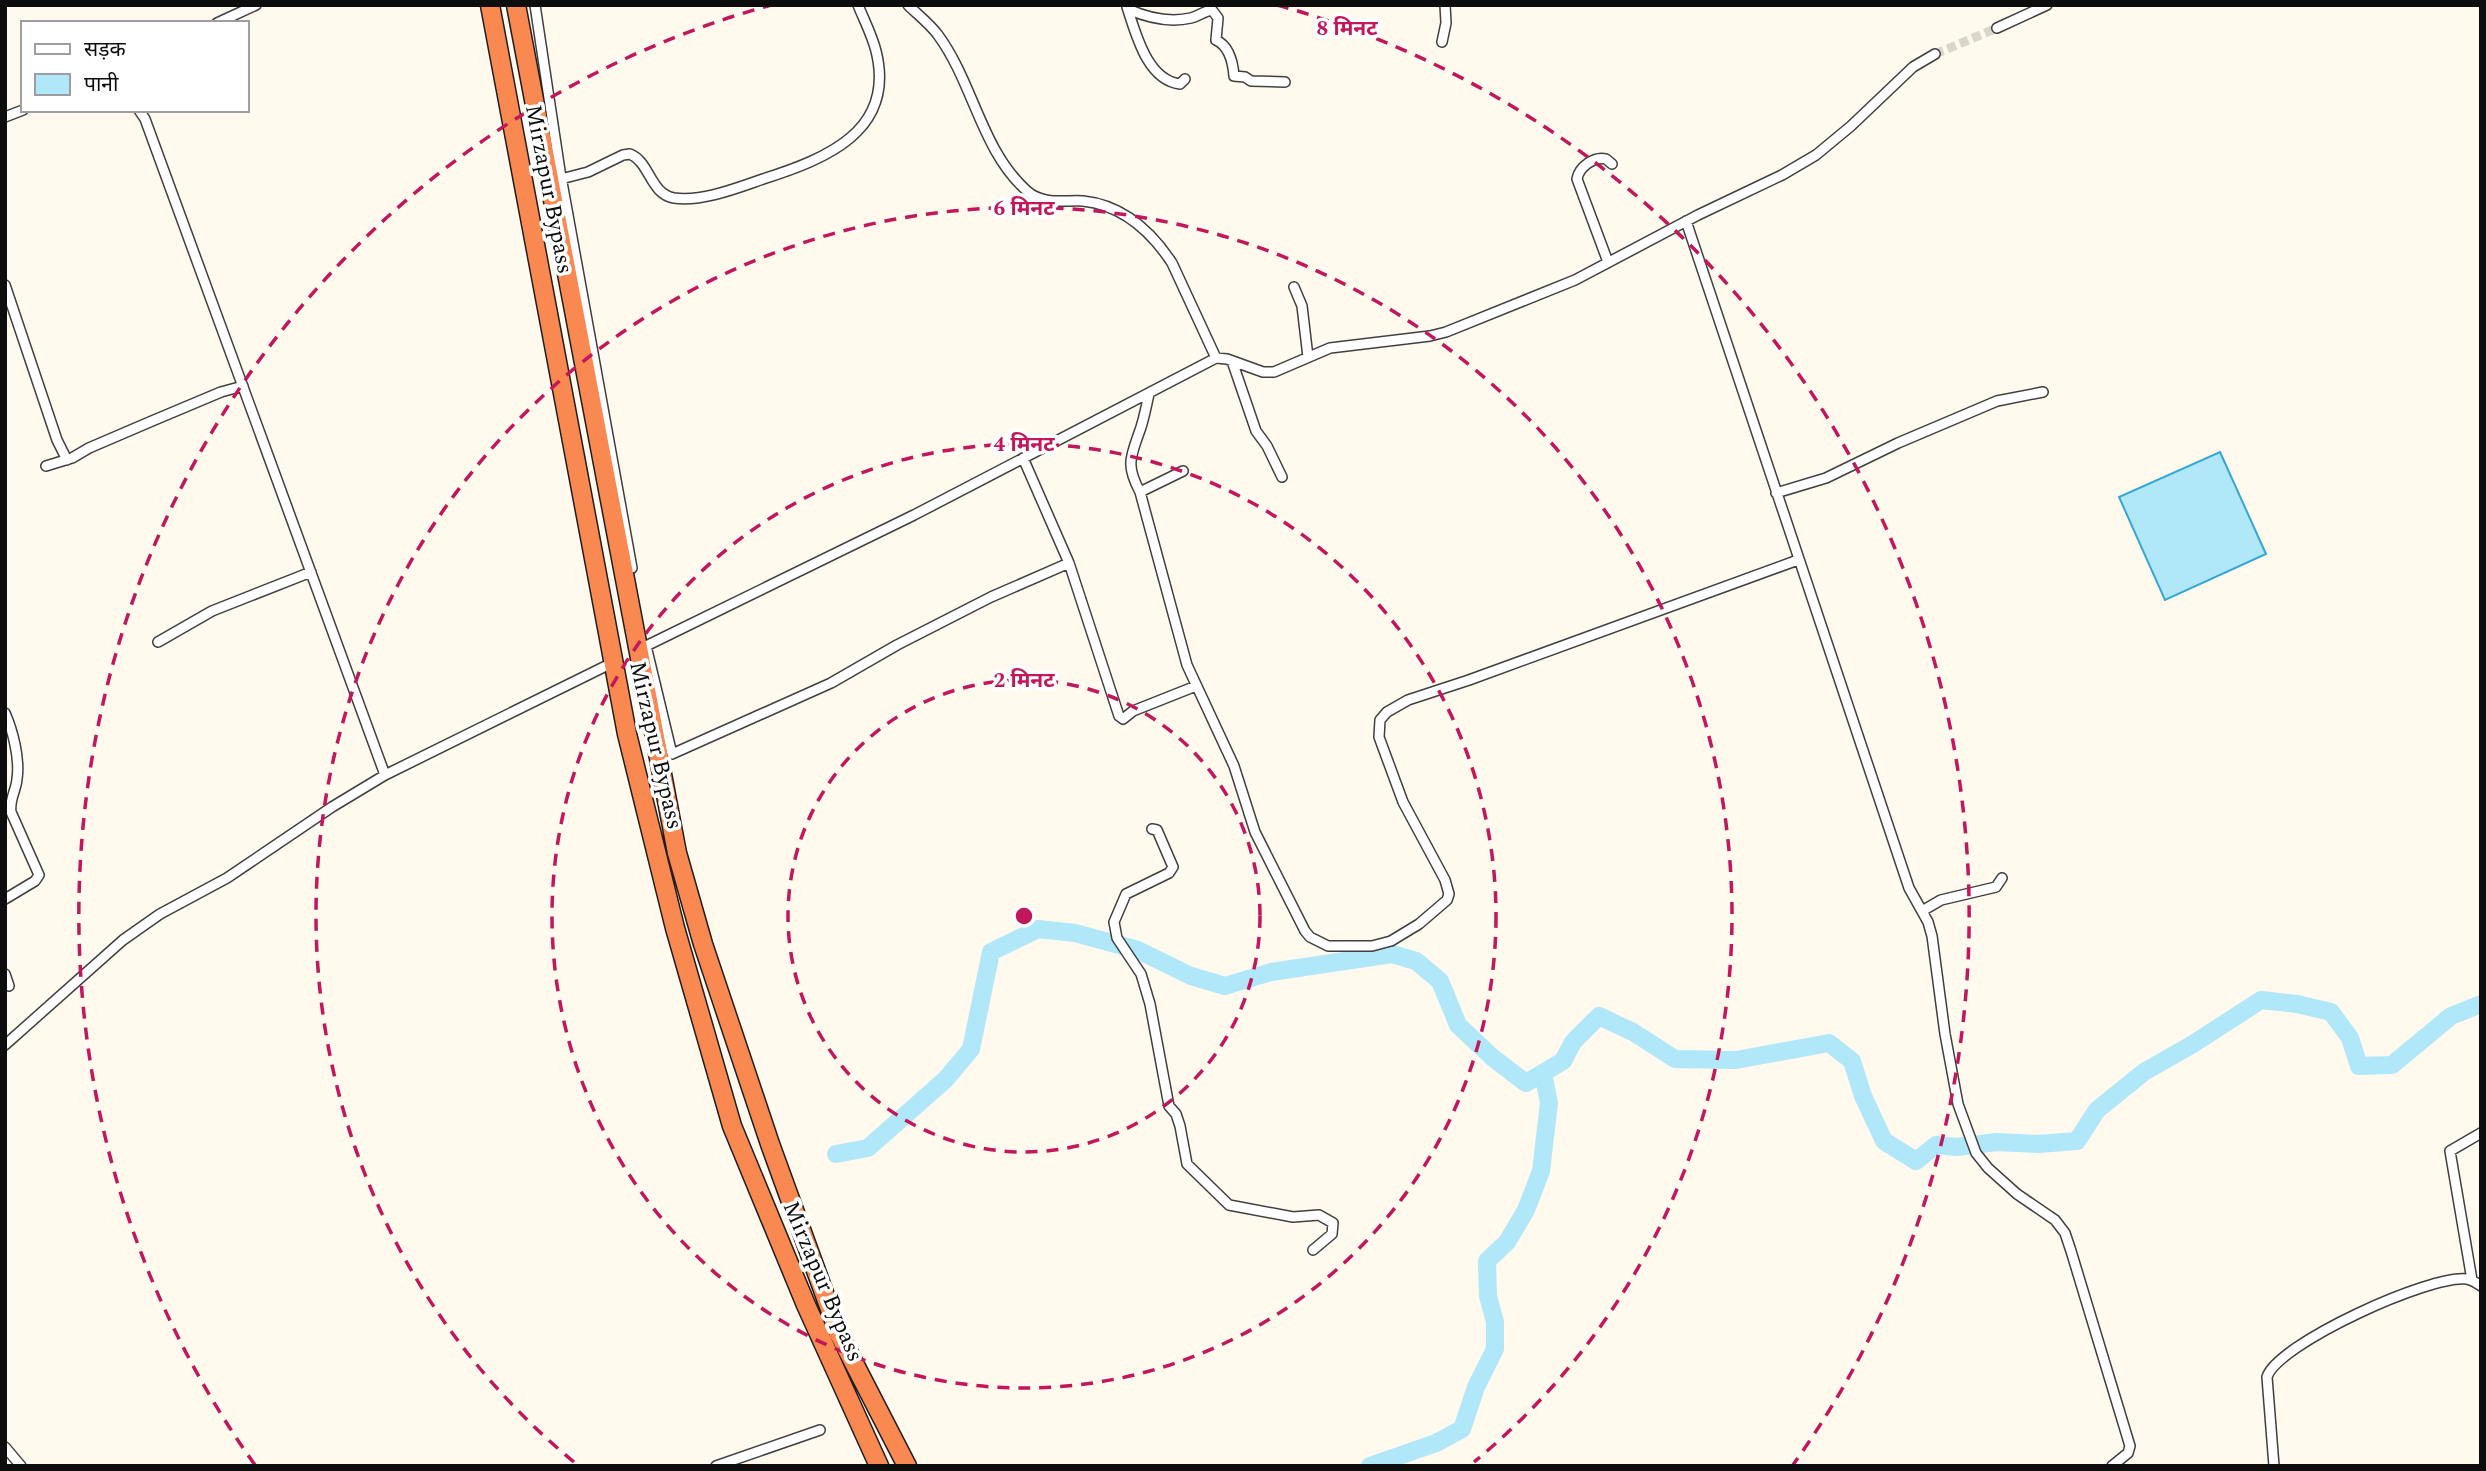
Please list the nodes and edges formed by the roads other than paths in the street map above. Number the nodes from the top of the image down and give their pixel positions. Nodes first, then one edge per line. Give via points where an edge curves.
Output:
1 (256, 5) edge
2 (490, 5) edge
3 (516, 5) edge
4 (535, 5) edge
5 (858, 5) edge
6 (908, 5) edge
7 (1445, 5) edge
8 (2047, 5) edge
9 (1127, 7) edge
10 (239, 9) edge
11 (220, 21) edge
12 (1997, 28) tunnel mouth
13 (1442, 42) dead end
14 (1935, 54) tunnel mouth
15 (1185, 79) dead end
16 (1285, 82) dead end
17 (140, 112) edge
18 (1612, 164) dead end
19 (561, 178) junction
20 (1686, 221) junction
21 (1608, 262) junction
22 (5, 285) edge
23 (1294, 287) dead end
24 (1216, 358) junction
25 (1308, 358) junction
26 (1232, 361) junction
27 (243, 386) junction
28 (2043, 391) dead end
29 (1149, 394) junction
30 (1023, 458) junction
31 (67, 460) junction
32 (46, 466) dead end
33 (1183, 471) dead end
34 (1282, 478) dead end
35 (1140, 492) junction
36 (1776, 493) junction
37 (1798, 560) junction
38 (1069, 564) junction
39 (311, 572) junction
40 (158, 642) dead end
41 (646, 646) junction
42 (614, 662) junction
43 (1196, 686) junction
44 (5, 713) edge
45 (385, 775) junction
46 (1152, 829) dead end
47 (2003, 878) dead end
48 (5, 899) edge
49 (1923, 911) junction
50 (5, 974) edge
51 (9, 986) dead end
52 (5, 1045) edge
53 (2481, 1133) edge
54 (1313, 1250) dead end
55 (2472, 1280) junction
56 (2481, 1286) edge
57 (820, 1430) dead end
58 (5, 1447) edge
59 (20, 1466) edge
60 (716, 1466) edge
61 (879, 1466) edge
62 (907, 1466) edge
63 (2112, 1466) edge
64 (2274, 1466) edge

1 - 10 street
2 - 42 highway, Mirzapur Bypass
3 - 62 highway via 677,853 769,1144 834,1321
4 - 19 street
5 - 19 street via 876,50 879,84 876,102 860,130 834,151 780,174 697,197 675,198 660,191 641,162 630,154
6 - 24 street via 943,42 1014,178 1040,199 1104,205 1136,222 1172,263
7 - 13 street
8 - 12 street
9 - 15 street via 1148,60 1165,80 1180,83
9 - 16 street via 1144,16 1170,20 1212,10 1218,18 1216,40 1223,43 1234,76
10 - 11 street
14 - 20 street via 1913,67 1816,155
17 - 27 street
18 - 21 street via 1595,159 1582,168 1577,179
19 - 41 street
20 - 21 street
20 - 36 street
21 - 25 street via 1446,332 1330,348
22 - 31 street
23 - 25 street via 1302,306
24 - 26 street
24 - 29 street
25 - 26 street via 1274,372
26 - 34 street via 1256,430
27 - 31 street
27 - 39 street
28 - 36 street via 1997,401 1826,478
29 - 30 street
29 - 35 street via 1130,457
30 - 38 street
30 - 41 street
31 - 32 street
33 - 35 street
35 - 43 street via 1186,665
36 - 37 street
37 - 43 street via 1408,700 1387,712 1380,720 1379,737 1403,802 1449,894 1419,923 1391,941 1373,946 1328,946 1305,932 1255,832 1234,766
37 - 49 street via 1909,888
38 - 41 street via 991,597 831,683 672,754
38 - 43 street via 1121,719
39 - 40 street via 212,611
39 - 45 street
42 - 45 street
42 - 61 highway, Mirzapur Bypass via 675,928 732,1126
44 - 48 street via 18,766 11,812 39,875
45 - 52 street via 244,867 143,925
46 - 54 street via 1157,830 1173,867 1126,894 1114,922 1116,938 1141,974 1169,1107 1180,1126 1187,1164 1229,1205 1293,1217 1319,1215 1333,1223 1332,1234
47 - 49 street via 1996,887 1941,901
49 - 63 street via 1932,936 1958,1104 1976,1153 2017,1194 2055,1220 2065,1234 2129,1439 2130,1450
50 - 51 street
53 - 55 street via 2451,1151
55 - 56 street
55 - 64 street via 2424,1287 2367,1308 2273,1365 2267,1377
57 - 60 street
58 - 59 street

